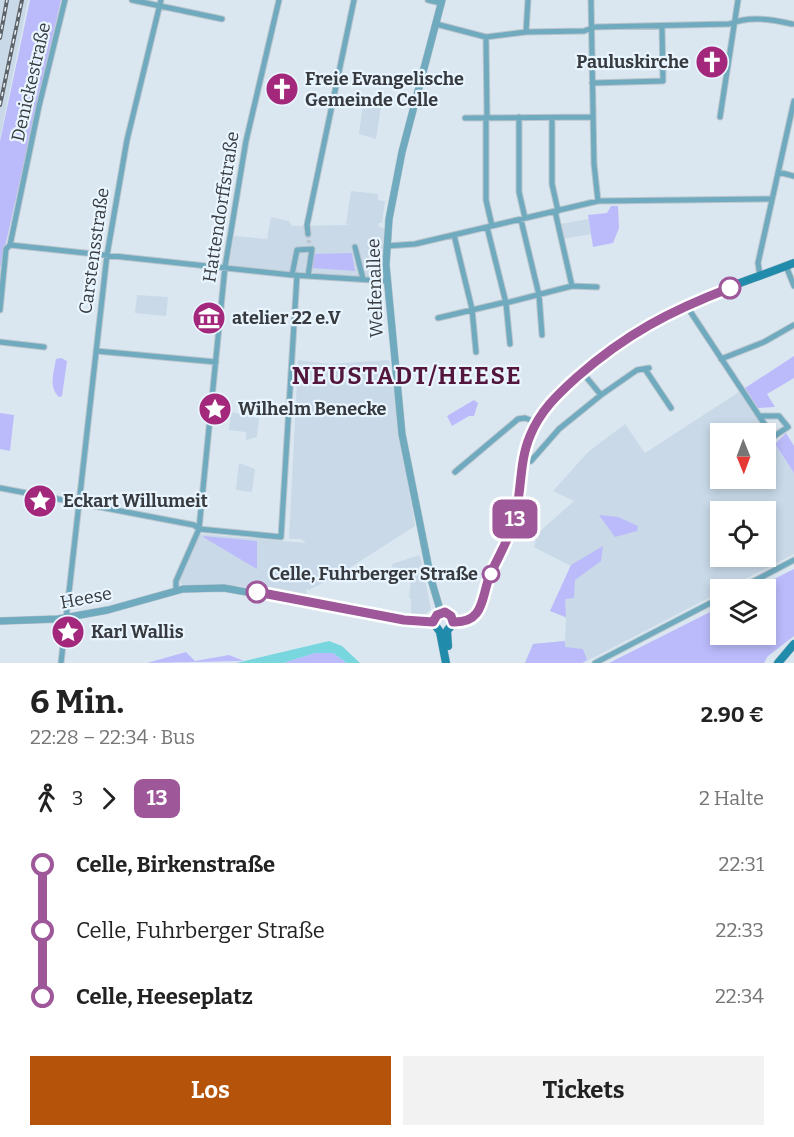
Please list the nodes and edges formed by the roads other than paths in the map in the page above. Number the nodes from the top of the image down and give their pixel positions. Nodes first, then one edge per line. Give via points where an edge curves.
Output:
1 (65, 0) edge
2 (132, 0) edge
3 (279, 0) edge
4 (354, 0) edge
5 (428, 0) edge
6 (528, 0) edge
7 (591, 0) edge
8 (738, 0) edge
9 (442, 2) edge
10 (160, 3) edge
11 (222, 19) dead end
12 (735, 22) junction
13 (436, 24) junction
14 (792, 24) dead end
15 (662, 26) junction
16 (590, 29) junction
17 (526, 32) junction
18 (486, 37) junction
19 (592, 83) junction
20 (794, 100) edge
21 (486, 117) junction
22 (519, 117) junction
23 (593, 117) junction
24 (720, 117) dead end
25 (465, 118) dead end
26 (552, 118) junction
27 (778, 172) junction
28 (794, 176) edge
29 (771, 199) junction
30 (598, 201) junction
31 (557, 211) junction
32 (523, 219) junction
33 (490, 227) junction
34 (308, 234) tunnel mouth
35 (454, 235) junction
36 (387, 246) junction
37 (8, 247) junction
38 (355, 247) dead end
39 (107, 255) junction
40 (790, 264) edge
41 (225, 267) junction
42 (295, 275) junction
43 (308, 276) junction
44 (760, 276) junction
45 (363, 279) junction
46 (387, 281) junction
47 (572, 286) junction
48 (794, 286) edge
49 (597, 287) dead end
50 (539, 295) junction
51 (506, 302) junction
52 (686, 305) junction
53 (472, 309) junction
54 (0, 310) edge
55 (438, 318) dead end
56 (794, 325) edge
57 (542, 335) dead end
58 (0, 342) edge
59 (510, 344) dead end
60 (44, 347) dead end
61 (96, 351) junction
62 (476, 352) dead end
63 (722, 359) junction
64 (216, 362) junction
65 (582, 372) junction
66 (601, 394) junction
67 (671, 408) dead end
68 (760, 416) junction
69 (536, 422) junction
70 (531, 461) dead end
71 (455, 472) dead end
72 (0, 488) edge
73 (79, 504) junction
74 (199, 529) junction
75 (794, 560) edge
76 (758, 579) edge
77 (176, 591) junction
78 (710, 603) edge
79 (441, 613) junction
80 (65, 618) junction
81 (0, 621) edge
82 (433, 622) junction
83 (453, 622) junction
84 (443, 632) junction
85 (794, 644) edge
86 (61, 663) edge
87 (448, 663) edge
88 (595, 663) edge
89 (778, 663) edge

1 - 37 street, Denickestraße
2 - 10 street
3 - 41 street, Hattendorffstraße via 246,141
4 - 34 street
5 - 9 street
6 - 17 street
7 - 16 street
8 - 12 street
9 - 13 street, Welfenallee
10 - 11 street
10 - 39 street, Carstensstraße via 127,140
12 - 14 street via 773,19
12 - 15 street
12 - 24 street
13 - 18 street
13 - 36 street, Welfenallee via 402,152
15 - 16 street
15 - 19 street via 663,81
16 - 17 street
16 - 19 street
17 - 18 street
18 - 21 street
19 - 23 street
20 - 27 street
21 - 22 street
21 - 25 street
21 - 33 street via 486,200
22 - 26 street
22 - 32 street
23 - 26 street
23 - 30 street
26 - 31 street via 552,184
27 - 28 street
27 - 29 street
29 - 30 street
29 - 44 street via 758,263
30 - 31 street
31 - 32 street
31 - 47 street
32 - 33 street
32 - 50 street
33 - 35 street
33 - 51 street
35 - 36 street
35 - 53 street
36 - 46 street, Welfenallee
37 - 39 street
37 - 54 street, Denickestraße
38 - 45 street
39 - 41 street
39 - 61 street, Carstensstraße
40 - 44 main road
40 - 48 street
41 - 42 street
41 - 64 street, Hattendorffstraße
42 - 43 street
42 - 43 street via 297,250 310,246
42 - 74 street via 281,537
43 - 45 street
44 - 52 main road
45 - 46 street
46 - 79 street, Welfenallee via 402,434
47 - 49 street
47 - 50 street
50 - 51 street
50 - 57 street
51 - 53 street
51 - 59 street
52 - 63 street
52 - 65 main road via 633,333
53 - 55 street
53 - 62 street
56 - 63 street
58 - 60 street
61 - 64 street
61 - 73 street, Carstensstraße
63 - 68 street
64 - 74 street, Hattendorffstraße
65 - 66 street
65 - 69 main road via 552,399
66 - 67 street via 637,370 647,368
66 - 70 street via 559,429
68 - 68 street via 773,437 788,427 779,416
69 - 71 street via 518,419
69 - 83 main road via 525,449 512,529 490,575 484,601 470,620
72 - 73 street
73 - 74 street
73 - 80 street, Carstensstraße
74 - 77 street via 176,581
75 - 76 street
77 - 80 street, Heese
77 - 82 street, Heese via 244,590
78 - 88 street
79 - 82 main road
79 - 83 main road via 448,614
80 - 81 street, Heese
80 - 86 street, Carstensstraße
82 - 84 main road
83 - 84 main road
84 - 87 main road
85 - 89 main road

